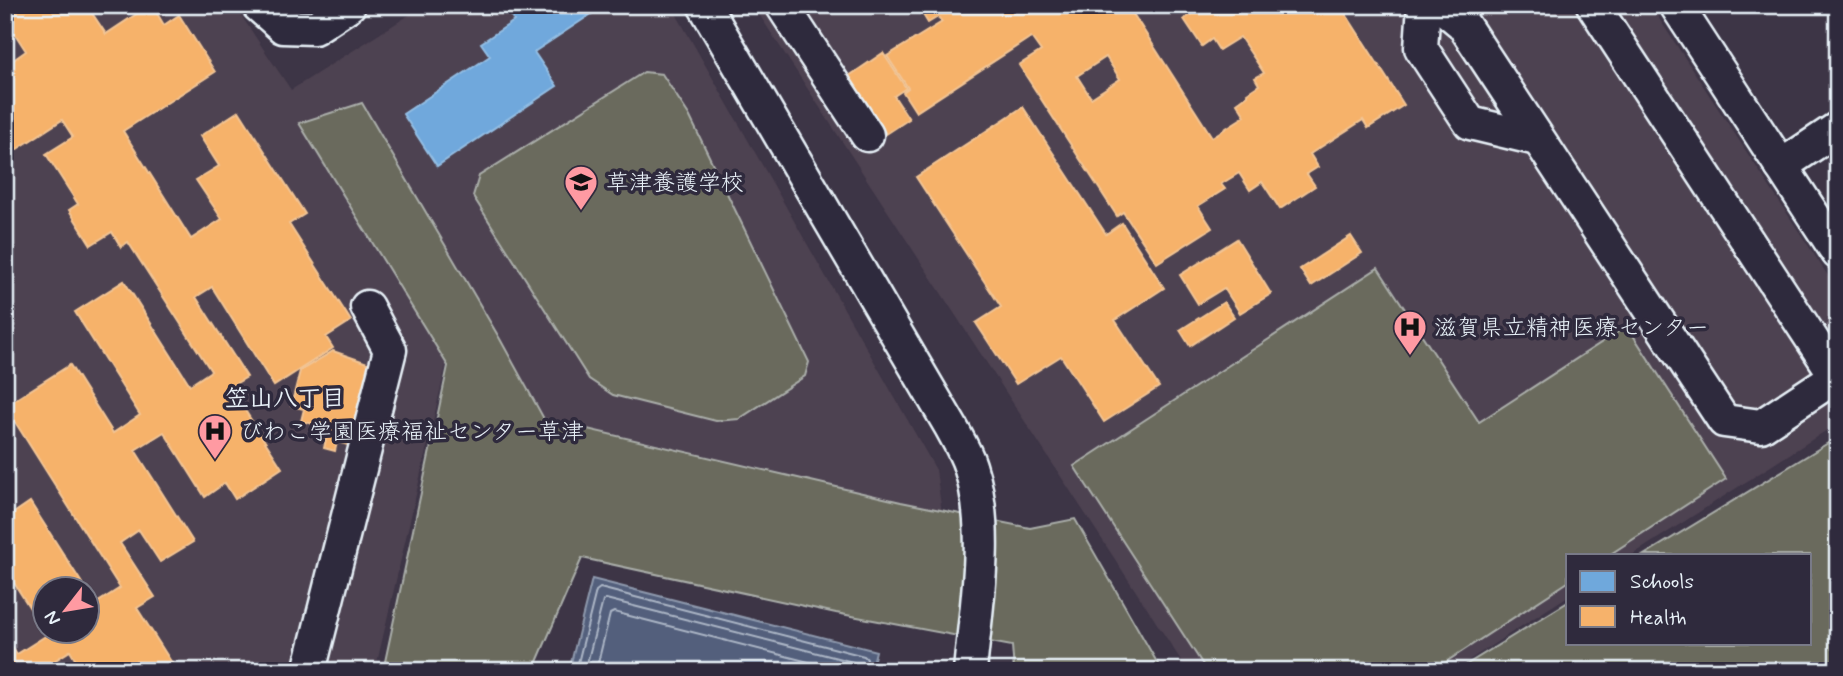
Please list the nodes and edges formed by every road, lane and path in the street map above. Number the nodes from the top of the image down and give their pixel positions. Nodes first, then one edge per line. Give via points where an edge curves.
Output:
1 (258, 5) edge
2 (349, 5) edge
3 (704, 5) edge
4 (782, 5) edge
5 (1424, 5) edge
6 (1440, 5) edge
7 (1593, 5) edge
8 (1676, 5) edge
9 (1838, 128) edge
10 (867, 135) dead end
11 (1537, 139) junction
12 (1781, 166) junction
13 (1838, 253) edge
14 (367, 307) dead end
15 (1837, 376) edge
16 (309, 671) edge
17 (970, 671) edge

1 - 2 street via 284,27 314,28
3 - 17 street via 970,465 981,511
4 - 10 street
5 - 11 street via 1421,48 1470,123
6 - 11 street via 1463,24
7 - 15 street
8 - 12 street
9 - 12 street
11 - 15 street via 1724,421 1761,426
12 - 13 street
14 - 16 street via 390,349

